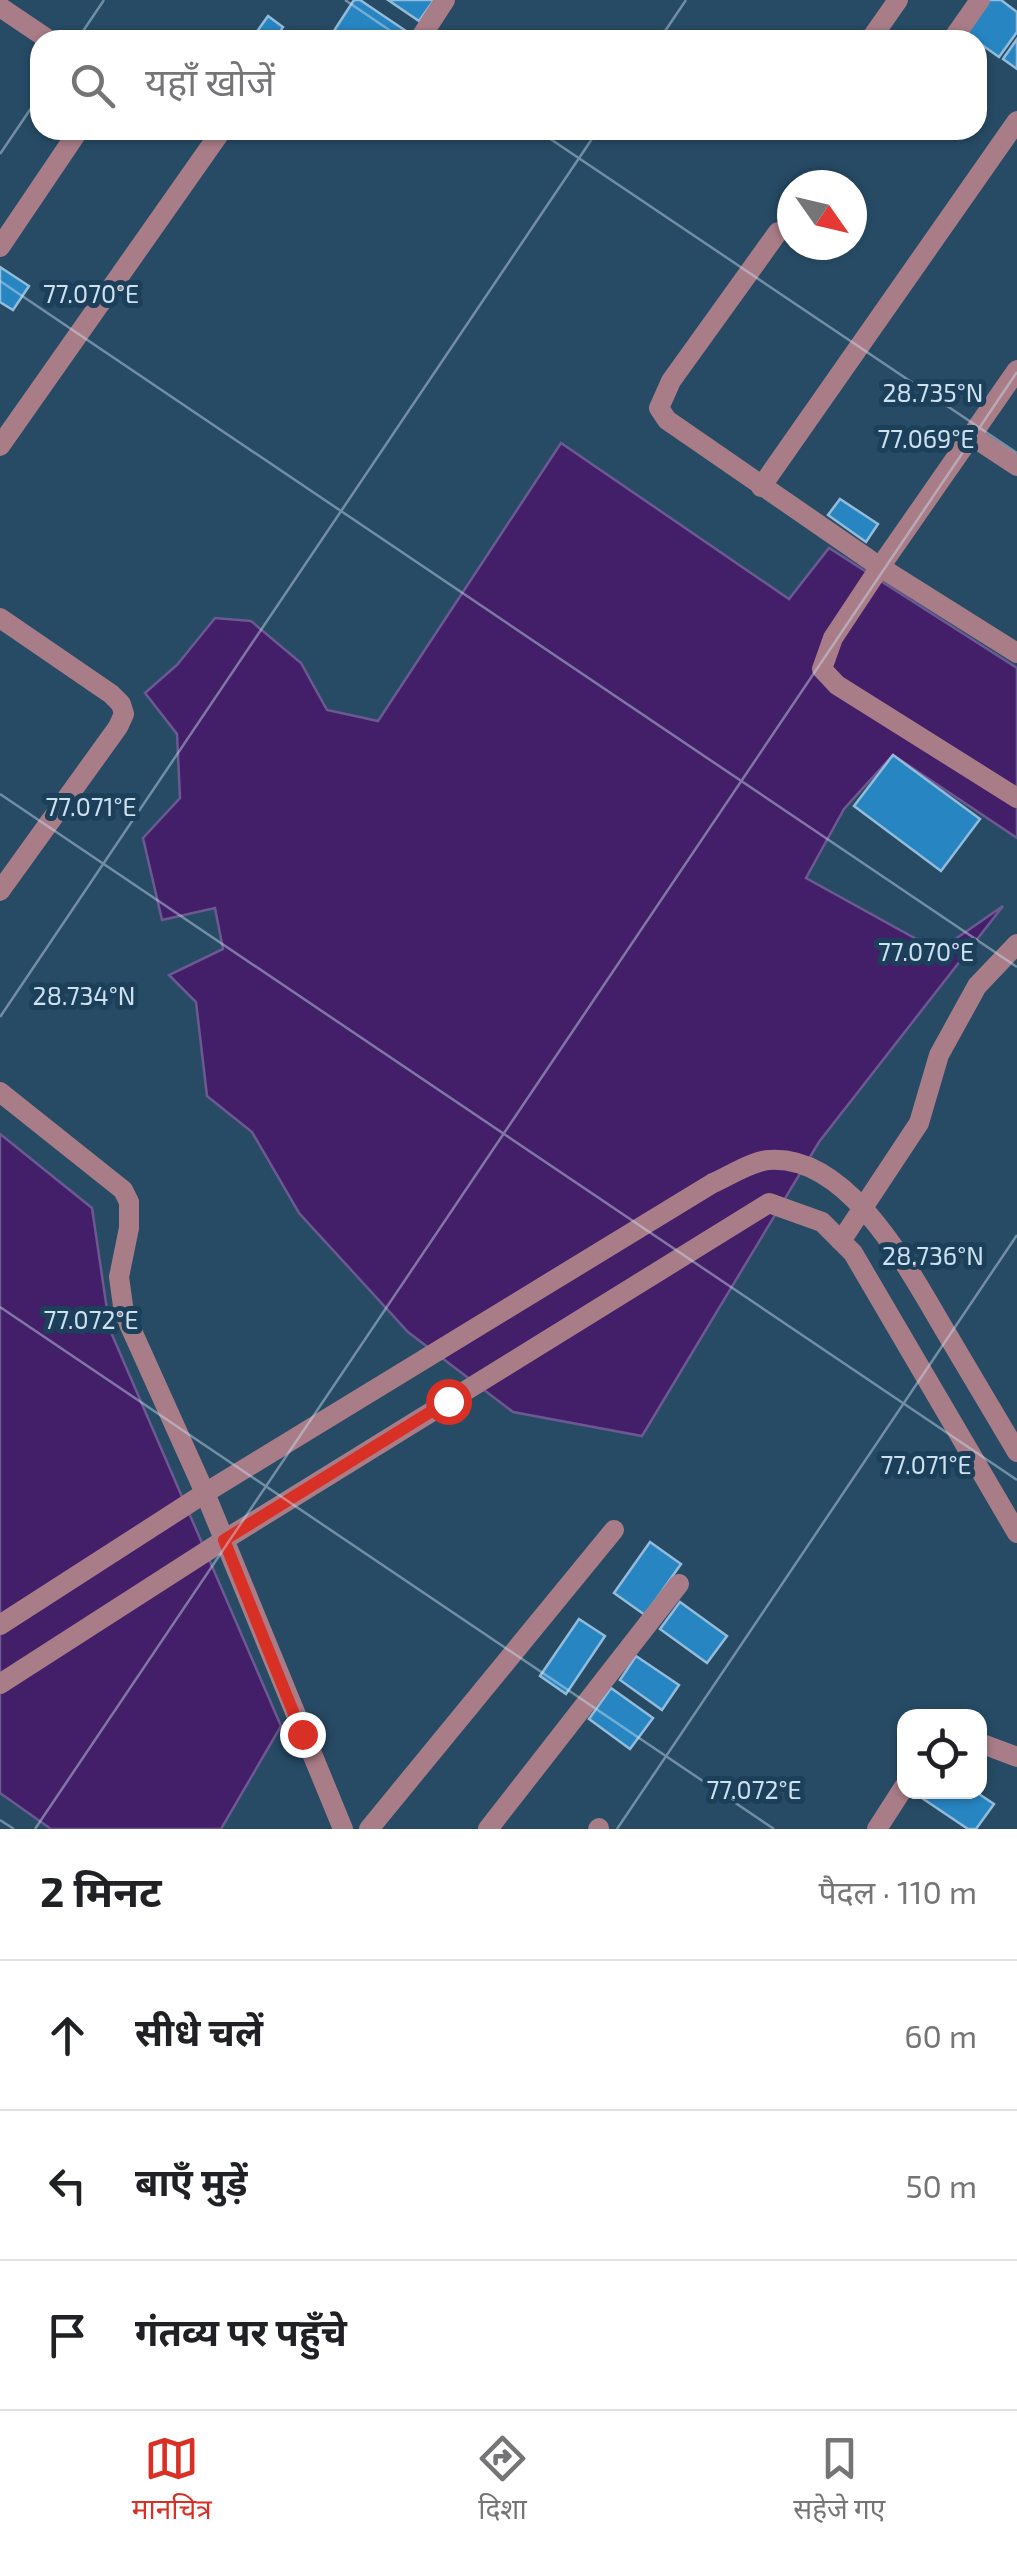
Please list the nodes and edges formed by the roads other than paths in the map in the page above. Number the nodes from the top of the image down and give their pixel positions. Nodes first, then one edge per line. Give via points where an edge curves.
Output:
1 (446, 0) edge
2 (898, 0) edge
3 (980, 0) edge
4 (0, 7) edge
5 (34, 30) edge
6 (425, 30) edge
7 (877, 30) edge
8 (959, 30) edge
9 (1017, 121) edge
10 (72, 140) edge
11 (215, 140) edge
12 (777, 233) edge
13 (0, 247) edge
14 (1017, 370) edge
15 (970, 435) junction
16 (0, 446) edge
17 (1017, 466) edge
18 (761, 488) junction
19 (880, 566) junction
20 (0, 618) edge
21 (1017, 653) edge
22 (1017, 798) edge
23 (0, 891) edge
24 (1017, 944) edge
25 (0, 1092) edge
26 (864, 1209) junction
27 (841, 1240) junction
28 (1017, 1452) edge
29 (205, 1493) junction
30 (614, 1530) dead end
31 (1017, 1533) edge
32 (224, 1540) junction
33 (680, 1584) dead end
34 (0, 1626) edge
35 (0, 1684) edge
36 (987, 1746) edge
37 (1017, 1757) edge
38 (897, 1798) edge
39 (343, 1829) edge
40 (369, 1829) edge
41 (488, 1829) edge
42 (877, 1829) edge

1 - 6 street
2 - 7 street
3 - 8 street
4 - 5 street
9 - 18 street
10 - 13 street
11 - 16 street
12 - 18 street via 658,408
14 - 15 street
15 - 17 street
15 - 19 street
18 - 19 street
19 - 21 street
19 - 22 street via 833,638 822,669 837,686
20 - 23 street via 110,694 124,714
24 - 26 street via 977,986 939,1055 919,1123
25 - 29 street via 123,1190 129,1202 119,1277 124,1313
26 - 27 street
26 - 28 street via 892,1242
26 - 29 street via 827,1177 797,1164 768,1160 713,1182
27 - 31 street
27 - 32 street via 822,1222 769,1202
29 - 32 street
29 - 34 street
30 - 40 street
32 - 35 street
32 - 39 street
33 - 41 street
36 - 37 street
38 - 42 street

